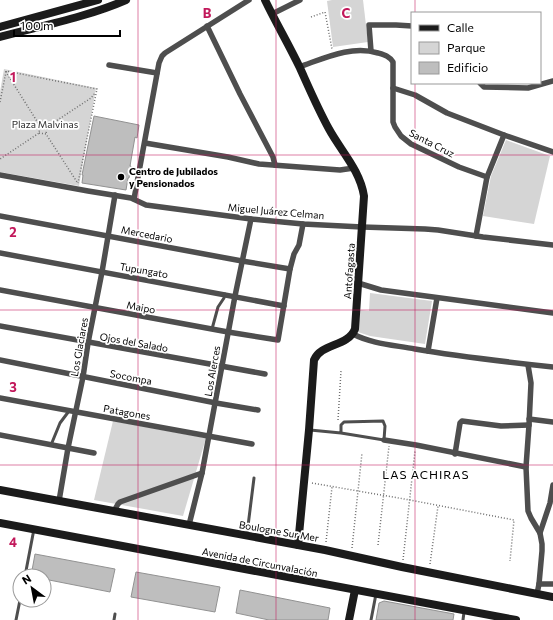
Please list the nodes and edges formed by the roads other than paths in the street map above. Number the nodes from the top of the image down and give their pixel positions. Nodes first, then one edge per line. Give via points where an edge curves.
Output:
1 (98, 0) edge
2 (126, 0) edge
3 (249, 0) edge
4 (265, 0) edge
5 (300, 0) edge
6 (272, 14) junction
7 (207, 26) junction
8 (411, 26) edge
9 (0, 27) edge
10 (0, 37) edge
11 (371, 51) junction
12 (109, 65) dead end
13 (299, 67) junction
14 (158, 73) junction
15 (553, 81) edge
16 (481, 84) edge
17 (541, 84) edge
18 (541, 84) edge
19 (393, 88) junction
20 (504, 135) junction
21 (145, 143) junction
22 (553, 152) edge
23 (275, 165) junction
24 (354, 168) junction
25 (0, 175) edge
26 (487, 177) junction
27 (115, 195) junction
28 (134, 199) junction
29 (0, 216) edge
30 (250, 219) junction
31 (303, 224) junction
32 (362, 227) junction
33 (108, 236) junction
34 (476, 236) junction
35 (553, 245) edge
36 (0, 253) edge
37 (242, 262) junction
38 (290, 269) junction
39 (102, 272) junction
40 (358, 283) junction
41 (0, 290) edge
42 (225, 294) junction
43 (235, 296) junction
44 (437, 298) junction
45 (284, 306) junction
46 (94, 307) junction
47 (553, 313) edge
48 (0, 326) edge
49 (212, 329) junction
50 (228, 332) junction
51 (353, 334) junction
52 (88, 343) junction
53 (428, 351) junction
54 (0, 360) edge
55 (528, 364) junction
56 (222, 367) junction
57 (553, 367) edge
58 (265, 374) dead end
59 (83, 377) junction
60 (0, 398) edge
61 (216, 403) junction
62 (258, 410) dead end
63 (69, 411) junction
64 (75, 412) junction
65 (529, 422) junction
66 (553, 422) edge
67 (308, 430) junction
68 (341, 433) junction
69 (0, 435) edge
70 (209, 435) junction
71 (387, 440) junction
72 (252, 444) dead end
73 (51, 445) junction
74 (68, 448) junction
75 (94, 453) dead end
76 (455, 454) junction
77 (526, 467) junction
78 (202, 473) junction
79 (254, 478) dead end
80 (553, 485) edge
81 (0, 490) edge
82 (59, 500) junction
83 (114, 511) junction
84 (0, 523) edge
85 (189, 525) junction
86 (34, 529) junction
87 (540, 532) junction
88 (247, 536) junction
89 (298, 545) junction
90 (27, 568) edge
91 (539, 584) junction
92 (553, 584) edge
93 (355, 590) junction
94 (376, 594) junction
95 (537, 594) junction
96 (553, 597) edge
97 (18, 608) edge
98 (465, 610) junction
99 (115, 614) dead end
100 (16, 620) edge
101 (114, 620) edge
102 (349, 620) edge
103 (371, 620) edge
104 (463, 620) edge
105 (516, 620) edge

1 - 9 street
2 - 10 street via 80,16
3 - 7 street
4 - 6 street, Antofagasta
5 - 6 street
6 - 13 street, Antofagasta
7 - 14 street via 165,53 160,60
7 - 23 street
8 - 11 street via 369,25
11 - 13 street, Santa Cruz via 356,50 333,55
11 - 19 street, Santa Cruz via 388,56 393,62
12 - 14 street
13 - 24 street, Antofagasta via 329,128
14 - 21 street
15 - 18 street
16 - 17 street via 484,87 528,88
19 - 20 street via 415,95 447,114
19 - 26 street, Santa Cruz via 393,122 404,139
20 - 22 street
20 - 26 street
21 - 23 street
21 - 28 street
23 - 24 street via 340,170
24 - 32 street, Antofagasta via 362,184 364,196
25 - 27 street, Miguel Juárez Celman
26 - 34 street
27 - 28 street, Miguel Juárez Celman
27 - 33 street, Los Glaciares
28 - 30 street, Miguel Juárez Celman via 146,205
29 - 33 street, Mercedario
30 - 31 street, Miguel Juárez Celman
30 - 37 street, Los Alerces
31 - 32 street, Miguel Juárez Celman
31 - 38 street
32 - 34 street, Miguel Juárez Celman via 431,229
32 - 40 street, Antofagasta
33 - 37 street, Mercedario
33 - 39 street, Los Glaciares
34 - 35 street, Miguel Juárez Celman
36 - 39 street, Tupungato
37 - 38 street, Mercedario
37 - 43 street, Los Alerces
38 - 45 street
39 - 42 street, Tupungato
39 - 46 street, Los Glaciares
40 - 44 street via 381,290
40 - 51 street, Antofagasta
41 - 46 street, Maipo
42 - 43 street, Tupungato
42 - 49 lane via 218,307
43 - 45 street, Tupungato
43 - 50 street, Los Alerces
44 - 47 street
44 - 53 street
45 - 50 street, Maipo via 278,340
46 - 49 street, Maipo
46 - 52 street, Los Glaciares
48 - 52 street, Ojos del Salado
49 - 50 street, Maipo
50 - 56 street, Los Alerces
51 - 53 street via 372,342
51 - 67 street via 320,352 314,360
52 - 56 street, Ojos del Salado
52 - 59 street, Los Glaciares
53 - 55 street
54 - 59 street, Socompa
55 - 57 street
55 - 65 street via 531,383
56 - 58 street, Ojos del Salado
56 - 61 street, Los Alerces
59 - 61 street, Socompa
59 - 64 street, Los Glaciares
60 - 63 street, Patagones
61 - 62 street, Socompa
61 - 70 street, Los Alerces
63 - 64 street, Patagones
63 - 73 lane via 60,423
64 - 70 street, Patagones
64 - 74 street, Los Glaciares
65 - 66 street
65 - 76 street via 501,426 462,421
65 - 77 street
67 - 68 lane
67 - 89 street
68 - 71 lane
68 - 71 lane via 340,425 344,422 383,421
69 - 73 street
70 - 72 street, Patagones
70 - 78 street, Los Alerces
71 - 76 street
73 - 74 street
74 - 75 street
74 - 82 street, Los Glaciares
76 - 77 street
77 - 87 street via 528,510
78 - 83 street via 120,502
78 - 85 street, Los Alerces
79 - 88 lane
80 - 87 street via 548,514
81 - 82 street, Boulogne Sur Mer
82 - 83 street, Boulogne Sur Mer
83 - 85 street, Boulogne Sur Mer
84 - 86 street, Avenida de Circunvalación
85 - 88 street, Boulogne Sur Mer
86 - 90 lane
86 - 93 street, Avenida de Circunvalación
87 - 91 street via 542,551
88 - 89 street, Boulogne Sur Mer
89 - 95 street, Boulogne Sur Mer
91 - 92 street
91 - 95 street
93 - 94 street, Avenida de Circunvalación
93 - 102 street
94 - 98 street, Avenida de Circunvalación
94 - 103 lane
95 - 96 street, Boulogne Sur Mer
97 - 100 lane
98 - 104 lane
98 - 105 street, Avenida de Circunvalación
99 - 101 lane

